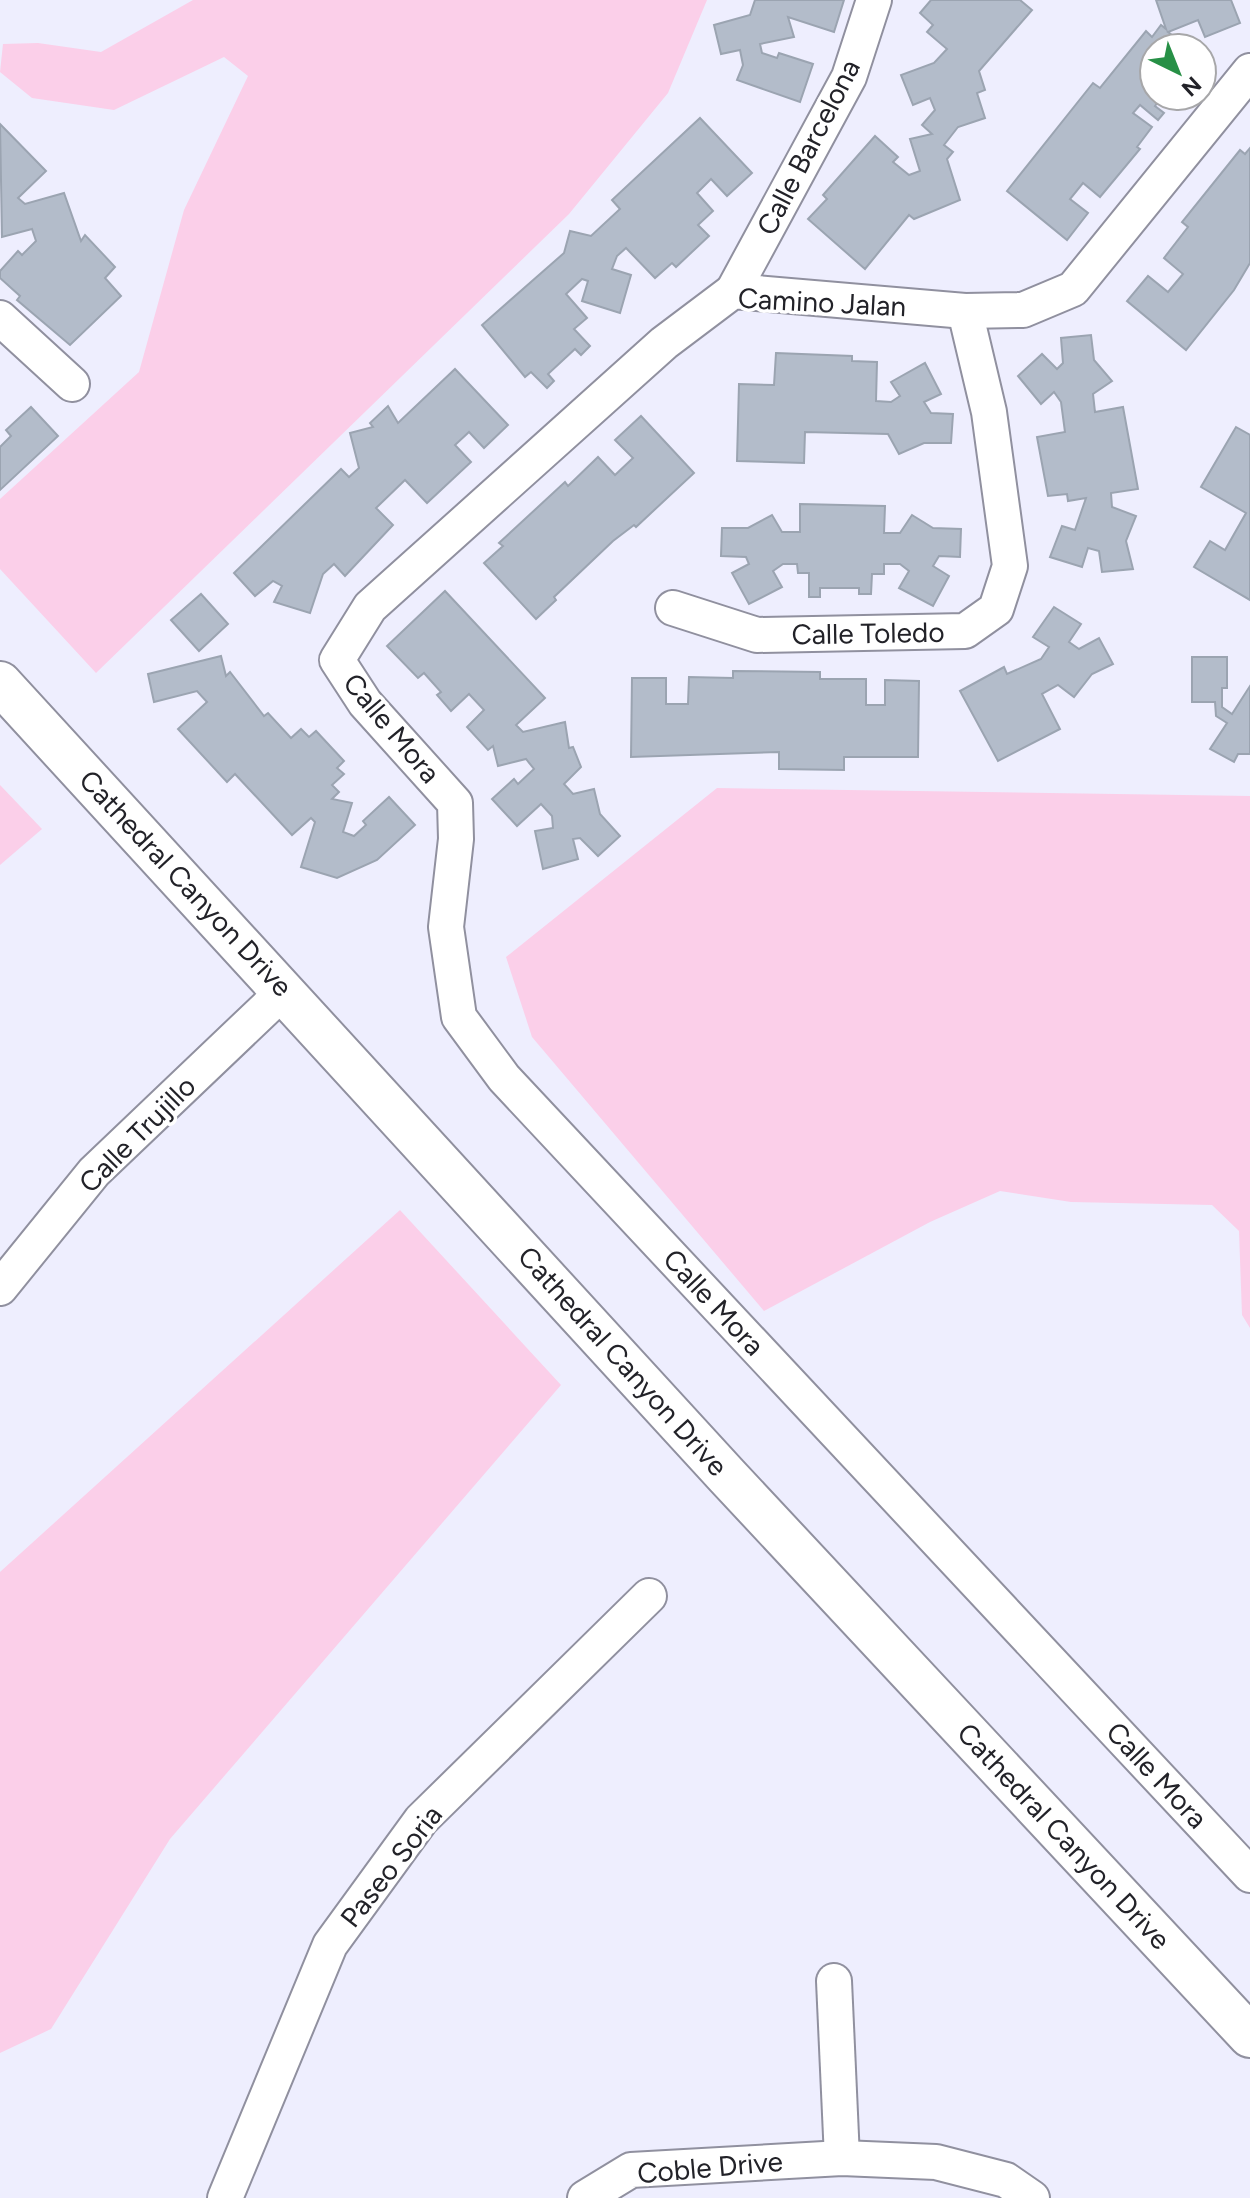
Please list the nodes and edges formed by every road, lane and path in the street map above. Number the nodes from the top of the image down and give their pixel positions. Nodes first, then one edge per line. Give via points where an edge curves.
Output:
1 (874, 0) edge
2 (1250, 71) edge
3 (733, 291) junction
4 (965, 311) junction
5 (0, 318) edge
6 (72, 384) dead end
7 (673, 608) dead end
8 (337, 660) joint
9 (0, 683) edge
10 (285, 990) junction
11 (0, 1288) edge
12 (649, 1596) dead end
13 (1250, 1875) edge
14 (834, 1981) dead end
15 (1250, 2036) edge
16 (842, 2158) junction
17 (1009, 2192) edge
18 (225, 2198) edge
19 (585, 2198) edge

1 - 3 street, Calle Barcelona via 849,77
2 - 4 street, Camino Jalan via 1073,289 1023,310
3 - 4 street, Camino Jalan
3 - 8 street, Camino Jalan via 664,343 370,607
4 - 7 street, Calle Toledo via 989,412 1010,566 996,609 965,631 757,635
5 - 6 street
8 - 13 street, Calle Mora via 365,703 455,803 446,927 459,1017 504,1078
9 - 10 street, Cathedral Canyon Drive
10 - 11 street, Calle Trujillo via 94,1172
10 - 15 street, Cathedral Canyon Drive via 727,1476
12 - 18 street, Paseo Soria via 421,1820 330,1945
14 - 16 street
16 - 17 street, Coble Drive via 936,2162
16 - 19 street, Coble Drive via 631,2170

